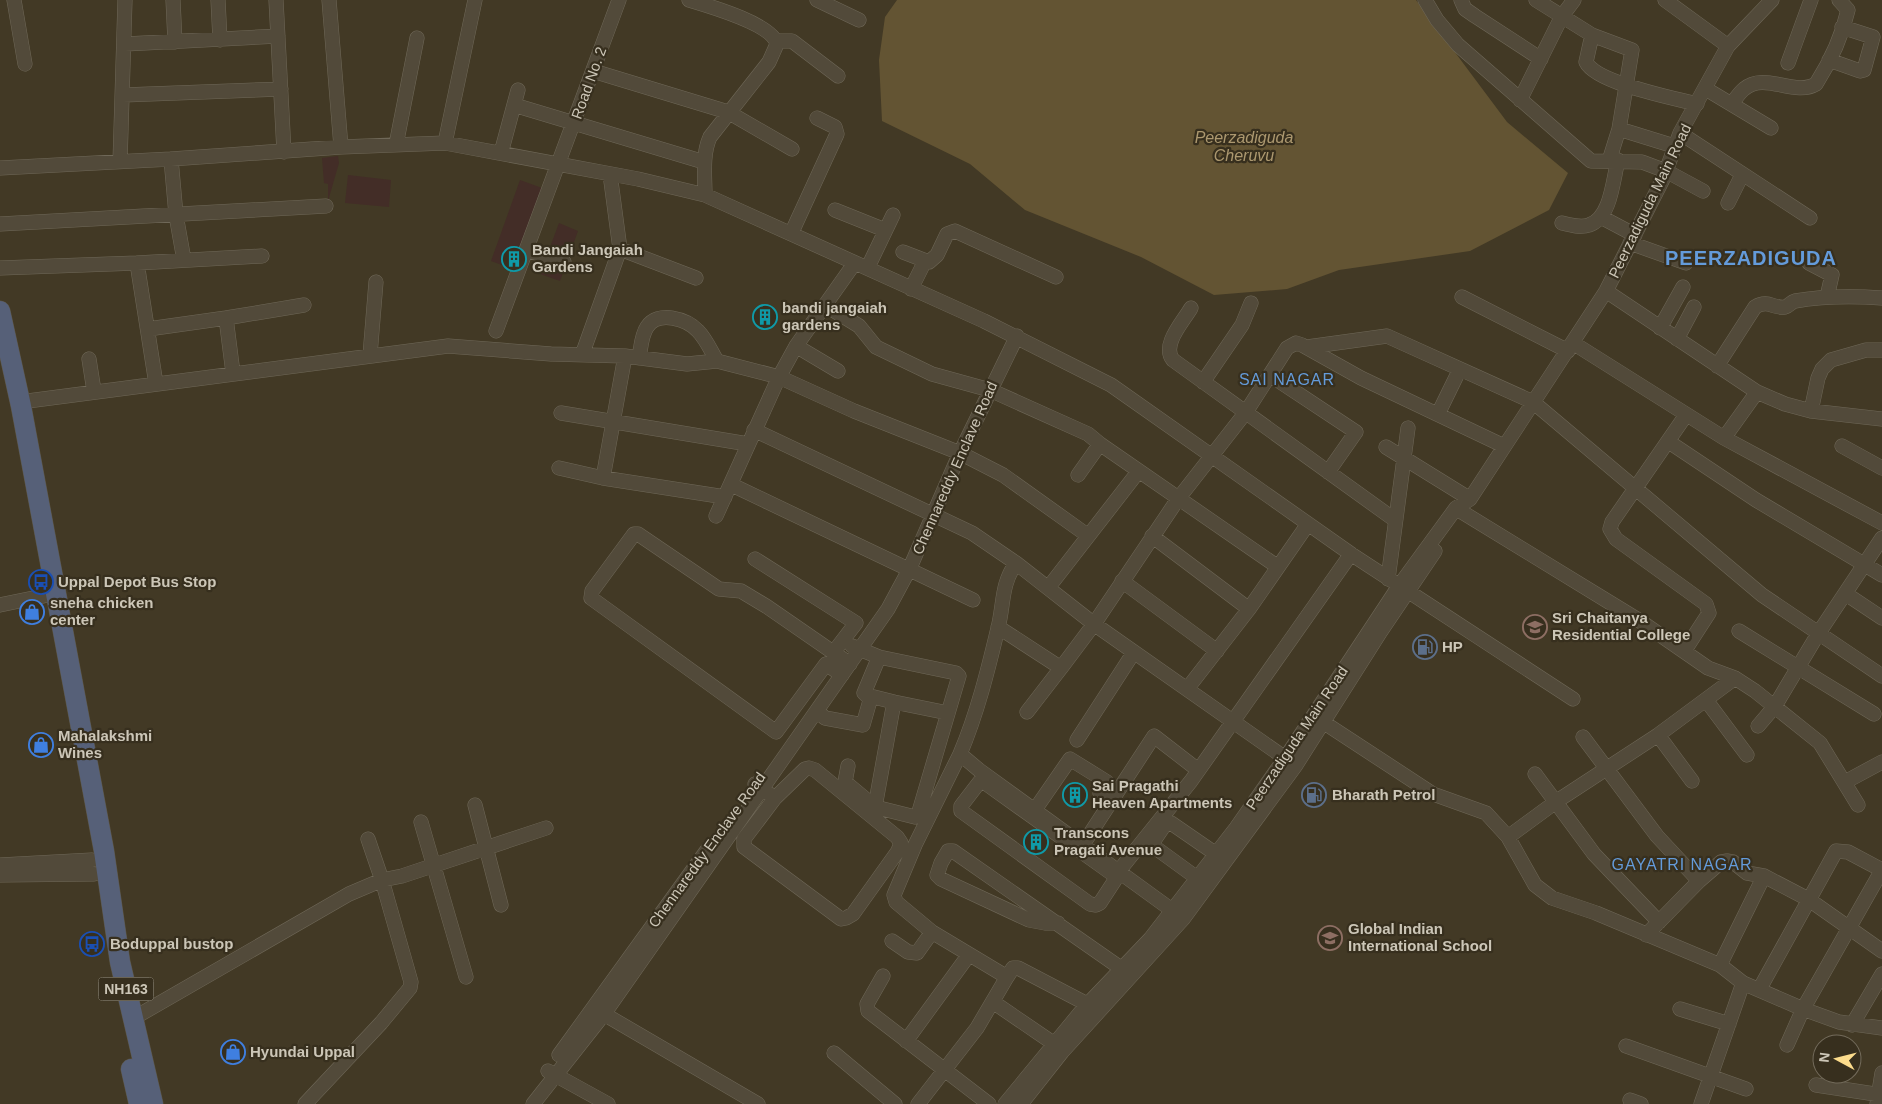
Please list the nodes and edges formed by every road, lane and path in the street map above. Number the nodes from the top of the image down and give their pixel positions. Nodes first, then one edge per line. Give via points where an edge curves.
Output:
1 (8, 0) edge
2 (14, 0) edge
3 (125, 0) edge
4 (173, 0) edge
5 (218, 0) edge
6 (276, 0) edge
7 (329, 0) edge
8 (475, 0) edge
9 (619, 0) edge
10 (690, 0) edge
11 (817, 0) edge
12 (1425, 0) edge
13 (1461, 0) edge
14 (1536, 0) edge
15 (1574, 0) edge
16 (1811, 0) edge
17 (1840, 0) edge
18 (1769, 1) edge
19 (0, 2) edge
20 (1675, 2) edge
21 (728, 6) edge
22 (1562, 16) junction
23 (859, 20) dead end
24 (1842, 28) junction
25 (278, 36) junction
26 (1592, 36) junction
27 (418, 38) dead end
28 (220, 40) junction
29 (776, 41) junction
30 (175, 42) junction
31 (125, 44) junction
32 (1728, 46) junction
33 (1541, 59) junction
34 (1829, 60) junction
35 (1788, 63) dead end
36 (25, 64) dead end
37 (593, 70) junction
38 (838, 76) dead end
39 (1626, 86) junction
40 (281, 89) junction
41 (1706, 89) junction
42 (518, 90) dead end
43 (123, 95) junction
44 (1520, 100) junction
45 (1696, 104) junction
46 (1731, 104) junction
47 (514, 105) junction
48 (728, 112) junction
49 (816, 118) dead end
50 (574, 122) junction
51 (1771, 128) dead end
52 (1618, 129) junction
53 (1680, 133) junction
54 (445, 143) junction
55 (396, 145) junction
56 (1674, 146) junction
57 (341, 147) junction
58 (792, 149) dead end
59 (284, 152) junction
60 (501, 153) junction
61 (171, 159) junction
62 (1614, 160) junction
63 (120, 162) junction
64 (704, 162) junction
65 (559, 165) junction
66 (0, 168) edge
67 (1666, 171) junction
68 (610, 174) junction
69 (1742, 175) junction
70 (1703, 191) dead end
71 (705, 195) junction
72 (1728, 204) dead end
73 (326, 206) dead end
74 (835, 210) dead end
75 (176, 215) junction
76 (893, 215) dead end
77 (1601, 218) junction
78 (1810, 218) dead end
79 (1562, 223) dead end
80 (0, 224) edge
81 (885, 230) junction
82 (791, 234) junction
83 (1633, 239) junction
84 (620, 249) junction
85 (527, 250) junction
86 (903, 252) dead end
87 (262, 256) dead end
88 (184, 260) junction
89 (925, 261) junction
90 (564, 262) dead end
91 (137, 263) junction
92 (1686, 263) dead end
93 (1809, 263) dead end
94 (854, 264) junction
95 (0, 268) edge
96 (868, 268) junction
97 (1056, 277) dead end
98 (696, 278) dead end
99 (376, 282) dead end
100 (1683, 287) dead end
101 (911, 289) junction
102 (1606, 291) junction
103 (1462, 297) dead end
104 (1827, 297) junction
105 (1882, 298) edge
106 (1251, 303) dead end
107 (304, 305) dead end
108 (825, 305) junction
109 (1694, 307) dead end
110 (1191, 308) dead end
111 (0, 311) edge
112 (226, 318) junction
113 (1660, 328) junction
114 (148, 329) junction
115 (496, 332) dead end
116 (1017, 336) junction
117 (1677, 339) junction
118 (796, 346) junction
119 (1570, 347) junction
120 (1307, 348) junction
121 (1882, 350) edge
122 (370, 355) junction
123 (582, 355) junction
124 (632, 357) junction
125 (89, 360) dead end
126 (717, 361) junction
127 (1, 365) edge
128 (1717, 366) junction
129 (1460, 369) junction
130 (838, 371) dead end
131 (233, 373) junction
132 (1270, 374) junction
133 (779, 377) junction
134 (1203, 382) junction
135 (156, 384) junction
136 (990, 390) junction
137 (94, 391) junction
138 (1757, 392) junction
139 (1534, 402) junction
140 (16, 404) junction
141 (1811, 411) junction
142 (1246, 412) junction
143 (561, 414) dead end
144 (1438, 414) junction
145 (1686, 415) junction
146 (1882, 419) edge
147 (614, 421) junction
148 (1408, 428) dead end
149 (754, 430) junction
150 (1724, 438) junction
151 (1669, 442) junction
152 (748, 444) junction
153 (1100, 444) junction
154 (1504, 446) junction
155 (1842, 446) dead end
156 (1386, 448) dead end
157 (960, 453) junction
158 (1212, 456) junction
159 (1404, 458) junction
160 (559, 468) dead end
161 (1882, 468) edge
162 (1138, 472) junction
163 (1328, 472) junction
164 (1078, 475) dead end
165 (603, 478) junction
166 (1638, 488) junction
167 (729, 491) junction
168 (33, 493) junction
169 (1178, 499) junction
170 (1465, 505) junction
171 (934, 513) junction
172 (716, 516) dead end
173 (1396, 520) junction
174 (1882, 523) edge
175 (1308, 524) junction
176 (1087, 535) junction
177 (1152, 536) junction
178 (1882, 538) edge
179 (1351, 554) junction
180 (755, 559) dead end
181 (1016, 563) junction
182 (1864, 566) junction
183 (1278, 567) junction
184 (909, 570) junction
185 (1882, 575) edge
186 (1122, 581) junction
187 (1399, 585) junction
188 (1048, 588) junction
189 (1846, 594) junction
190 (48, 595) junction
191 (973, 600) dead end
192 (0, 605) edge
193 (1249, 609) junction
194 (1882, 618) edge
195 (1094, 624) junction
196 (998, 627) junction
197 (1739, 631) dead end
198 (1818, 634) junction
199 (856, 648) junction
200 (1685, 650) junction
201 (1134, 652) junction
202 (1217, 652) junction
203 (880, 657) junction
204 (838, 664) junction
205 (1799, 666) junction
206 (1061, 668) junction
207 (1882, 676) edge
208 (1735, 678) junction
209 (1188, 690) junction
210 (1334, 694) junction
211 (871, 697) junction
212 (1573, 699) dead end
213 (1706, 700) junction
214 (894, 702) junction
215 (1775, 706) junction
216 (817, 711) junction
217 (1027, 712) dead end
218 (948, 713) junction
219 (1874, 714) dead end
220 (1232, 722) junction
221 (1323, 722) junction
222 (1758, 726) dead end
223 (1658, 735) junction
224 (1583, 737) dead end
225 (1077, 740) dead end
226 (786, 747) junction
227 (960, 754) junction
228 (1747, 755) dead end
229 (1285, 758) junction
230 (1882, 762) edge
231 (848, 766) dead end
232 (1198, 770) junction
233 (1607, 770) junction
234 (1535, 774) dead end
235 (1692, 781) dead end
236 (1845, 782) junction
237 (758, 786) junction
238 (776, 798) junction
239 (1112, 800) junction
240 (1557, 801) junction
241 (475, 805) dead end
242 (1858, 805) dead end
243 (875, 806) junction
244 (1034, 811) junction
245 (421, 822) dead end
246 (546, 828) dead end
247 (1508, 837) junction
248 (368, 839) dead end
249 (1082, 846) junction
250 (487, 848) junction
251 (1216, 854) junction
252 (0, 865) edge
253 (434, 865) junction
254 (93, 867) junction
255 (1882, 870) edge
256 (0, 876) edge
257 (1117, 876) junction
258 (1764, 876) junction
259 (1197, 878) junction
260 (382, 880) junction
261 (1699, 880) junction
262 (1808, 898) junction
263 (501, 905) dead end
264 (1178, 915) junction
265 (1659, 922) junction
266 (1058, 923) junction
267 (1850, 930) junction
268 (932, 932) junction
269 (1646, 935) junction
270 (892, 941) dead end
271 (1882, 951) edge
272 (968, 956) junction
273 (1720, 965) junction
274 (1122, 969) junction
275 (1882, 974) edge
276 (883, 976) dead end
277 (466, 977) dead end
278 (1006, 977) junction
279 (1743, 983) junction
280 (1759, 990) junction
281 (993, 1002) junction
282 (1088, 1004) junction
283 (1680, 1009) dead end
284 (1803, 1009) junction
285 (599, 1011) junction
286 (132, 1019) junction
287 (1728, 1024) junction
288 (1852, 1025) junction
289 (1882, 1028) edge
290 (906, 1041) junction
291 (131, 1042) junction
292 (1053, 1043) junction
293 (1787, 1045) dead end
294 (1626, 1046) dead end
295 (834, 1054) dead end
296 (944, 1072) junction
297 (1882, 1073) edge
298 (549, 1076) junction
299 (1710, 1076) junction
300 (1816, 1085) dead end
301 (1746, 1089) dead end
302 (1879, 1098) edge
303 (598, 1103) edge
304 (139, 1104) edge
305 (154, 1104) edge
306 (305, 1104) edge
307 (522, 1104) edge
308 (533, 1104) edge
309 (758, 1104) edge
310 (895, 1104) edge
311 (918, 1104) edge
312 (989, 1104) edge
313 (1005, 1104) edge
314 (1021, 1104) edge
315 (1701, 1104) edge

1 - 19 street
2 - 36 street
3 - 31 street
4 - 30 street
5 - 28 street
6 - 25 street
7 - 57 street
8 - 54 street
9 - 37 street, Road No. 2
10 - 21 street
11 - 23 street
12 - 44 street via 1448,35
13 - 33 street via 1475,16
14 - 22 street
15 - 22 street
16 - 35 street
17 - 24 street via 1848,10
18 - 32 street, Peerzadiguda Main Road
20 - 32 street
21 - 29 street
22 - 26 street
22 - 33 street
24 - 34 street
24 - 34 street via 1874,37 1864,70
25 - 28 street
25 - 40 street
26 - 39 street via 1587,54 1588,66
26 - 39 street via 1632,50
27 - 55 street
28 - 30 street
29 - 38 street via 792,41
29 - 48 street via 776,51 769,62
30 - 31 street
31 - 43 street
32 - 41 street, Peerzadiguda Main Road
33 - 44 street
34 - 46 street via 1814,86 1755,83 1744,89
37 - 48 street
37 - 50 street, Road No. 2
39 - 45 street
39 - 52 street
40 - 43 street
40 - 59 street
41 - 45 street, Peerzadiguda Main Road
41 - 46 street
42 - 47 street
43 - 63 street
44 - 62 street via 1590,161
45 - 53 street, Peerzadiguda Main Road
46 - 51 street
47 - 50 street
47 - 60 street
48 - 58 street
48 - 64 street via 710,137
49 - 82 street via 835,127 837,134
50 - 64 street
50 - 65 street, Road No. 2
52 - 56 street
52 - 62 street
53 - 56 street, Peerzadiguda Main Road
53 - 69 street
54 - 55 street
54 - 60 street
55 - 57 street
56 - 67 street, Peerzadiguda Main Road
57 - 59 street
59 - 61 street
60 - 65 street
61 - 63 street
61 - 75 street
62 - 67 street via 1642,162
62 - 77 street
63 - 66 street
64 - 71 street
65 - 68 street
65 - 85 street, Road No. 2
67 - 70 street
67 - 83 street, Peerzadiguda Main Road
68 - 71 street
68 - 84 street
69 - 72 street
69 - 78 street
71 - 82 street
73 - 75 street
74 - 81 street
75 - 80 street
75 - 88 street
76 - 81 street
77 - 79 street via 1587,226
77 - 83 street
81 - 96 street
82 - 94 street
83 - 92 street
83 - 102 street, Peerzadiguda Main Road
84 - 98 street
84 - 123 street
85 - 90 street
85 - 115 street, Road No. 2
86 - 89 street
87 - 88 street
88 - 91 street
89 - 97 street via 933,260 944,238 955,232
89 - 101 street
91 - 95 street
91 - 114 street
93 - 104 street via 1832,275
94 - 96 street
94 - 108 street
96 - 101 street
99 - 122 street
100 - 113 street
101 - 116 street
102 - 113 street
102 - 119 street, Peerzadiguda Main Road
103 - 119 street
104 - 105 street
104 - 128 street via 1796,301 1784,307 1768,303 1755,307
106 - 134 street via 1242,325
107 - 112 street
108 - 118 street
108 - 136 street via 859,326 876,347 932,374
109 - 117 street
110 - 134 street via 1168,350 1173,360
111 - 140 highway, NH163
112 - 114 street
112 - 131 street
113 - 117 street
114 - 135 street
116 - 136 street, Chennareddy Enclave Road
116 - 158 street via 1111,385
117 - 128 street
118 - 130 street
118 - 133 street
119 - 139 street, Peerzadiguda Main Road
119 - 145 street
120 - 129 street via 1387,336
120 - 132 street via 1296,343 1286,348
120 - 144 street
121 - 141 street via 1866,350 1831,360 1818,378
122 - 123 street via 448,346
122 - 131 street
123 - 124 street
124 - 126 street via 686,364
124 - 126 street via 647,327 658,319 666,318 679,319 693,326
124 - 147 street
125 - 137 street
126 - 133 street
127 - 140 highway, NH163
128 - 138 street
129 - 139 street
129 - 144 street
131 - 135 street
132 - 142 street
132 - 163 street via 1356,432
133 - 149 street
133 - 157 street
134 - 142 street
135 - 137 street
136 - 153 street via 1088,434
136 - 157 street, Chennareddy Enclave Road
137 - 140 street
138 - 141 street
138 - 150 street
139 - 154 street, Peerzadiguda Main Road
139 - 166 street
140 - 168 highway, NH163
141 - 146 street
142 - 158 street
142 - 163 street
143 - 147 street
144 - 154 street
145 - 150 street
145 - 151 street
147 - 152 street
147 - 165 street
148 - 159 street
149 - 152 street
149 - 171 street
150 - 174 street
151 - 166 street
151 - 182 street
152 - 167 street
153 - 162 street
153 - 164 street
154 - 170 street, Peerzadiguda Main Road
155 - 161 street
156 - 159 street
157 - 171 street, Chennareddy Enclave Road
157 - 176 street via 1003,475
158 - 169 street
158 - 175 street
159 - 170 street
159 - 173 street
160 - 165 street
162 - 169 street
162 - 176 street
163 - 173 street
165 - 167 street
166 - 198 street via 1762,595
166 - 200 street via 1612,522 1612,534 1706,604 1709,613
167 - 172 street
167 - 184 street
168 - 190 highway, NH163
168 - 286 highway, NH163 via 104,851
169 - 177 street
169 - 183 street
170 - 187 street, Peerzadiguda Main Road
170 - 200 street
171 - 181 street via 972,533
171 - 184 street, Chennareddy Enclave Road
173 - 187 street
175 - 179 street
175 - 183 street
176 - 188 street
177 - 186 street
177 - 193 street
178 - 182 street
179 - 187 street
179 - 220 street
180 - 204 street via 856,623
181 - 188 street
181 - 196 street via 1007,576
182 - 185 street
182 - 189 street
183 - 193 street
184 - 191 street
184 - 199 street, Chennareddy Enclave Road via 892,599 880,606
186 - 195 street
186 - 202 street
187 - 210 street, Peerzadiguda Main Road
187 - 212 street
188 - 195 street
189 - 194 street
189 - 198 street
190 - 192 street
190 - 254 highway, NH163
193 - 202 street
195 - 201 street
195 - 206 street
196 - 206 street
196 - 227 street
197 - 205 street
198 - 205 street
198 - 207 street
199 - 203 street
199 - 204 street, Chennareddy Enclave Road
200 - 208 street via 1708,668
201 - 209 street
201 - 225 street
202 - 209 street
203 - 211 street via 864,693
203 - 218 street via 959,674
204 - 204 street via 766,606 741,591 719,589 638,534 634,534 592,591 591,598 776,732
204 - 216 street, Chennareddy Enclave Road
204 - 226 street, Chennareddy Enclave Road
205 - 215 street
205 - 219 street
206 - 217 street
208 - 213 street
208 - 215 street
209 - 220 street
210 - 221 street, Peerzadiguda Main Road
210 - 229 street, Peerzadiguda Main Road
211 - 214 street
211 - 216 street via 863,725 825,718
213 - 223 street
213 - 228 street
214 - 218 street
214 - 243 street
215 - 222 street
215 - 236 street via 1820,743
216 - 226 street, Chennareddy Enclave Road
218 - 243 street via 918,815 915,817
220 - 229 street
220 - 232 street
221 - 247 street via 1433,794 1486,813
221 - 264 street, Peerzadiguda Main Road via 1296,765
223 - 233 street
223 - 235 street
224 - 233 street
226 - 237 street, Chennareddy Enclave Road
227 - 244 street
227 - 268 street via 894,895 896,902
229 - 251 street, Peerzadiguda Main Road
230 - 236 street
231 - 243 street via 845,782
232 - 239 street via 1154,736
232 - 257 street
233 - 240 street
233 - 261 street via 1658,836
234 - 240 street
236 - 242 street
237 - 238 street
237 - 285 street, Chennareddy Enclave Road
238 - 238 street via 744,838 744,846 841,918 846,918 859,906 901,843 815,770 805,769
239 - 244 street via 1100,793 1107,782 1070,759
239 - 249 street
240 - 247 street
240 - 265 street via 1594,854
241 - 250 street
244 - 249 street
245 - 253 street
246 - 250 street
247 - 269 street via 1527,872 1544,893
248 - 260 street
249 - 257 street
250 - 253 street
250 - 263 street
251 - 259 street, Peerzadiguda Main Road
251 - 259 street via 1171,823 1166,824 1153,846
252 - 254 street
253 - 260 street
253 - 277 street
254 - 256 street
254 - 291 highway, NH163 via 110,981
255 - 262 street via 1848,852 1836,851
255 - 267 street
257 - 257 street via 1100,903 1090,904 961,811 961,806 981,780
257 - 264 street
258 - 261 street via 1747,873 1727,861 1721,862
258 - 262 street
258 - 273 street
259 - 264 street, Peerzadiguda Main Road
260 - 286 street via 341,899
260 - 306 street via 410,988
261 - 265 street
262 - 267 street
262 - 280 street
264 - 274 street, Peerzadiguda Main Road
264 - 314 street, Peerzadiguda Main Road
265 - 269 street
266 - 266 street via 953,851 948,851 940,863 937,875 941,879 1029,920
266 - 274 street
267 - 271 street
267 - 284 street
268 - 270 street via 917,953 908,952
268 - 272 street
269 - 273 street
272 - 278 street
272 - 290 street
273 - 279 street
274 - 282 street, Peerzadiguda Main Road
275 - 288 street
276 - 290 street via 866,1007
278 - 281 street
278 - 282 street via 1013,968 1018,968
279 - 280 street
279 - 287 street
280 - 284 street
281 - 292 street
281 - 296 street
282 - 292 street, Peerzadiguda Main Road
283 - 287 street
284 - 288 street
284 - 293 street
285 - 298 street, Chennareddy Enclave Road
285 - 309 street
286 - 291 highway, NH163
287 - 299 street
288 - 289 street
290 - 296 street
291 - 304 highway, NH163
291 - 305 highway, NH163
292 - 313 street, Peerzadiguda Main Road
294 - 299 street
295 - 310 street
296 - 311 street
296 - 312 street
297 - 302 street
298 - 303 street
298 - 307 street, Chennareddy Enclave Road
298 - 308 street, Chennareddy Enclave Road
299 - 301 street
299 - 315 street
300 - 302 street

